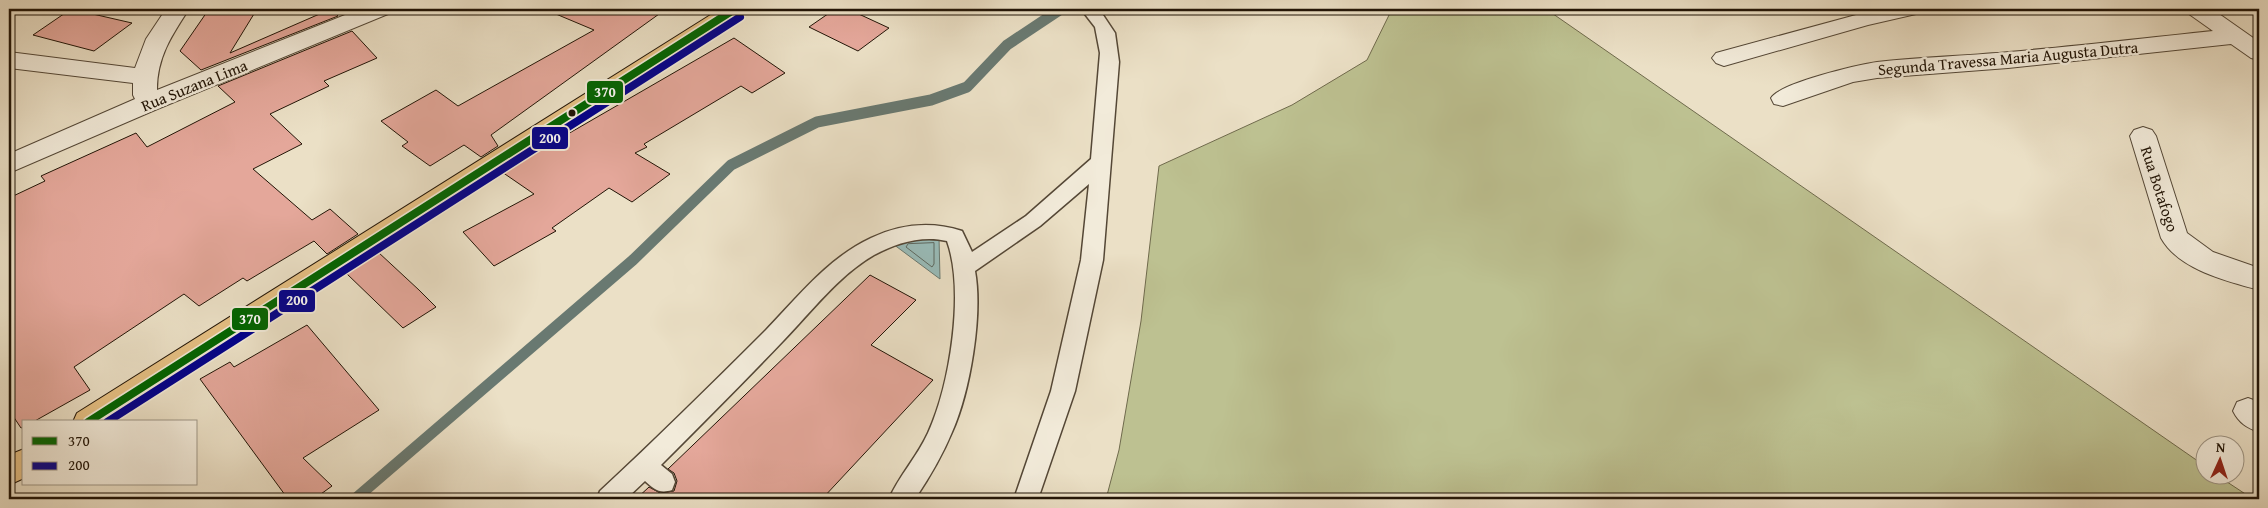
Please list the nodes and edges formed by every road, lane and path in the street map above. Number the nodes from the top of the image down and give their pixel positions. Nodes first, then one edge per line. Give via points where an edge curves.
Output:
1 (178, 9) edge
2 (380, 9) edge
3 (735, 9) edge
4 (1090, 9) edge
5 (1908, 9) edge
6 (2197, 9) edge
7 (2237, 36) junction
8 (2259, 53) edge
9 (1724, 58) dead end
10 (9, 60) edge
11 (145, 77) junction
12 (1783, 98) dead end
13 (146, 104) junction
14 (2144, 136) dead end
15 (1102, 160) junction
16 (9, 164) edge
17 (965, 267) junction
18 (2259, 279) edge
19 (91, 420) edge
20 (22, 463) edge
21 (644, 465) junction
22 (9, 471) edge
23 (664, 482) dead end
24 (609, 499) edge
25 (901, 499) edge
26 (1026, 499) edge

1 - 11 street via 161,31 148,57
2 - 13 street, Rua Suzana Lima
3 - 19 main road
4 - 15 lane via 1103,23 1109,37
5 - 9 street
6 - 7 street
7 - 8 street
7 - 12 street, Segunda Travessa Maria Augusta Dutra via 1877,70 1850,75
10 - 11 street, Rua Suzana Lima
11 - 13 street
13 - 16 street, Rua Suzana Lima
14 - 18 street, Rua Botafogo via 2175,238 2202,260
15 - 17 lane via 1033,221
15 - 26 lane via 1092,260 1064,392
17 - 21 lane via 962,247 956,236 942,231 916,232 887,239 856,256 831,276
17 - 25 lane via 961,359 944,424
20 - 22 main road
21 - 23 lane
21 - 24 lane

